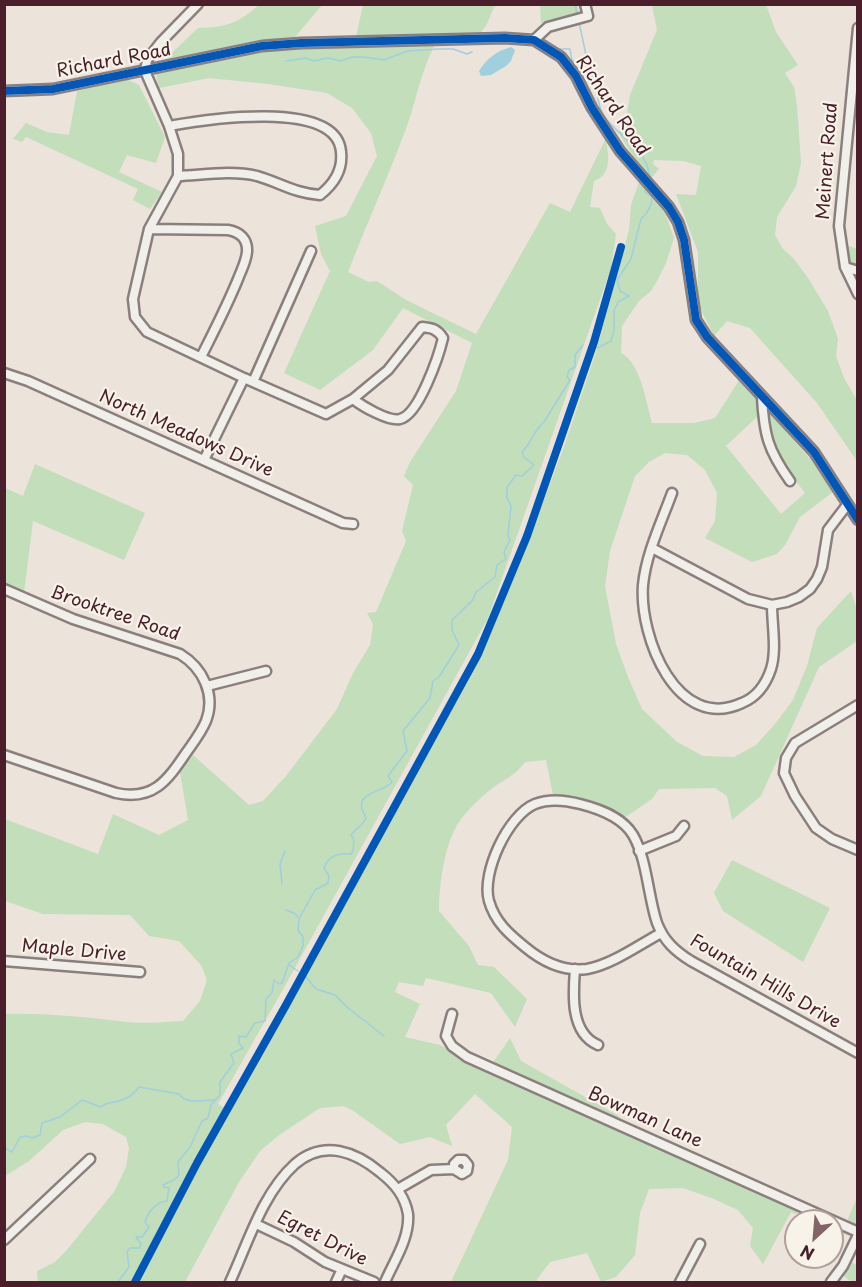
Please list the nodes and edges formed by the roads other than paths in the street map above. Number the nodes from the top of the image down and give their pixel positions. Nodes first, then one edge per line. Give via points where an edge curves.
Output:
1 (198, 4) edge
2 (585, 4) edge
3 (858, 28) edge
4 (534, 40) junction
5 (145, 71) junction
6 (4, 91) edge
7 (169, 126) junction
8 (178, 176) junction
9 (149, 229) junction
10 (311, 251) dead end
11 (845, 267) junction
12 (858, 271) edge
13 (858, 294) edge
14 (201, 357) junction
15 (4, 373) edge
16 (244, 378) junction
17 (253, 382) junction
18 (762, 397) junction
19 (353, 399) junction
20 (204, 460) junction
21 (790, 481) dead end
22 (672, 493) dead end
23 (847, 505) junction
24 (858, 520) edge
25 (353, 524) dead end
26 (652, 548) junction
27 (5, 592) edge
28 (772, 605) junction
29 (266, 671) dead end
30 (207, 686) junction
31 (858, 705) edge
32 (4, 755) edge
33 (684, 826) dead end
34 (858, 850) edge
35 (639, 851) junction
36 (661, 933) junction
37 (4, 962) edge
38 (575, 969) junction
39 (140, 972) dead end
40 (452, 1014) dead end
41 (598, 1045) dead end
42 (858, 1053) edge
43 (90, 1159) dead end
44 (454, 1169) dead end
45 (398, 1189) junction
46 (256, 1224) junction
47 (858, 1234) edge
48 (4, 1240) edge
49 (700, 1244) dead end
50 (342, 1269) junction
51 (230, 1282) edge
52 (336, 1282) edge
53 (374, 1282) edge
54 (386, 1282) edge
55 (680, 1282) edge
56 (831, 1282) edge

1 - 5 street via 160,42 147,60
2 - 4 street via 580,19 548,27
3 - 11 street, Meinert Road via 840,212
4 - 5 street, Richard Road via 262,46
4 - 18 street, Richard Road via 561,57 620,151 669,207 684,240 696,320 719,352
5 - 6 street, Richard Road via 53,89
5 - 7 street
7 - 8 street via 178,154
7 - 8 street via 255,115 274,117 325,129 341,148 338,172 320,195 299,193 255,176
8 - 9 street
9 - 14 street via 133,299 135,317 147,332
9 - 14 street via 237,232 246,244 242,269
10 - 17 street
11 - 12 street
11 - 13 street, Meinert Road
14 - 16 street
15 - 20 street, North Meadows Drive
16 - 17 street
16 - 20 street
17 - 19 street via 327,414
18 - 21 street via 771,451
18 - 23 street, Richard Road via 813,452
19 - 19 street via 392,419 408,414 431,378 443,338 439,331 422,327 388,370
20 - 25 street, North Meadows Drive
22 - 26 street
23 - 24 street, Richard Road
23 - 28 street via 828,530 822,567 810,589 799,597
26 - 28 street via 748,599
26 - 28 street via 643,586 650,640 667,678 691,701 728,709 760,691 773,658
27 - 30 street, Brooktree Road via 180,654 198,670
29 - 30 street
30 - 32 street via 208,710 202,729 169,778 148,792 116,793
31 - 34 street via 795,743 786,758 784,773 816,828
33 - 35 street via 676,836
35 - 36 street, Fountain Hills Drive
35 - 38 street, Fountain Hills Drive via 628,829 616,818 566,800 533,804 518,816 505,835 488,879 493,912 504,930 537,956
36 - 38 street, Fountain Hills Drive via 604,964
36 - 42 street, Fountain Hills Drive via 670,946 691,962
37 - 39 street, Maple Drive
38 - 41 street via 577,1018 589,1039
40 - 47 street, Bowman Lane via 446,1036 467,1057
43 - 48 street
44 - 45 street via 431,1170
45 - 46 street via 355,1155 337,1150 318,1152 294,1165 276,1185
45 - 54 street via 406,1207 407,1230
46 - 50 street, Egret Drive
46 - 51 street
47 - 56 street
49 - 55 street
50 - 52 street
50 - 53 street, Egret Drive

